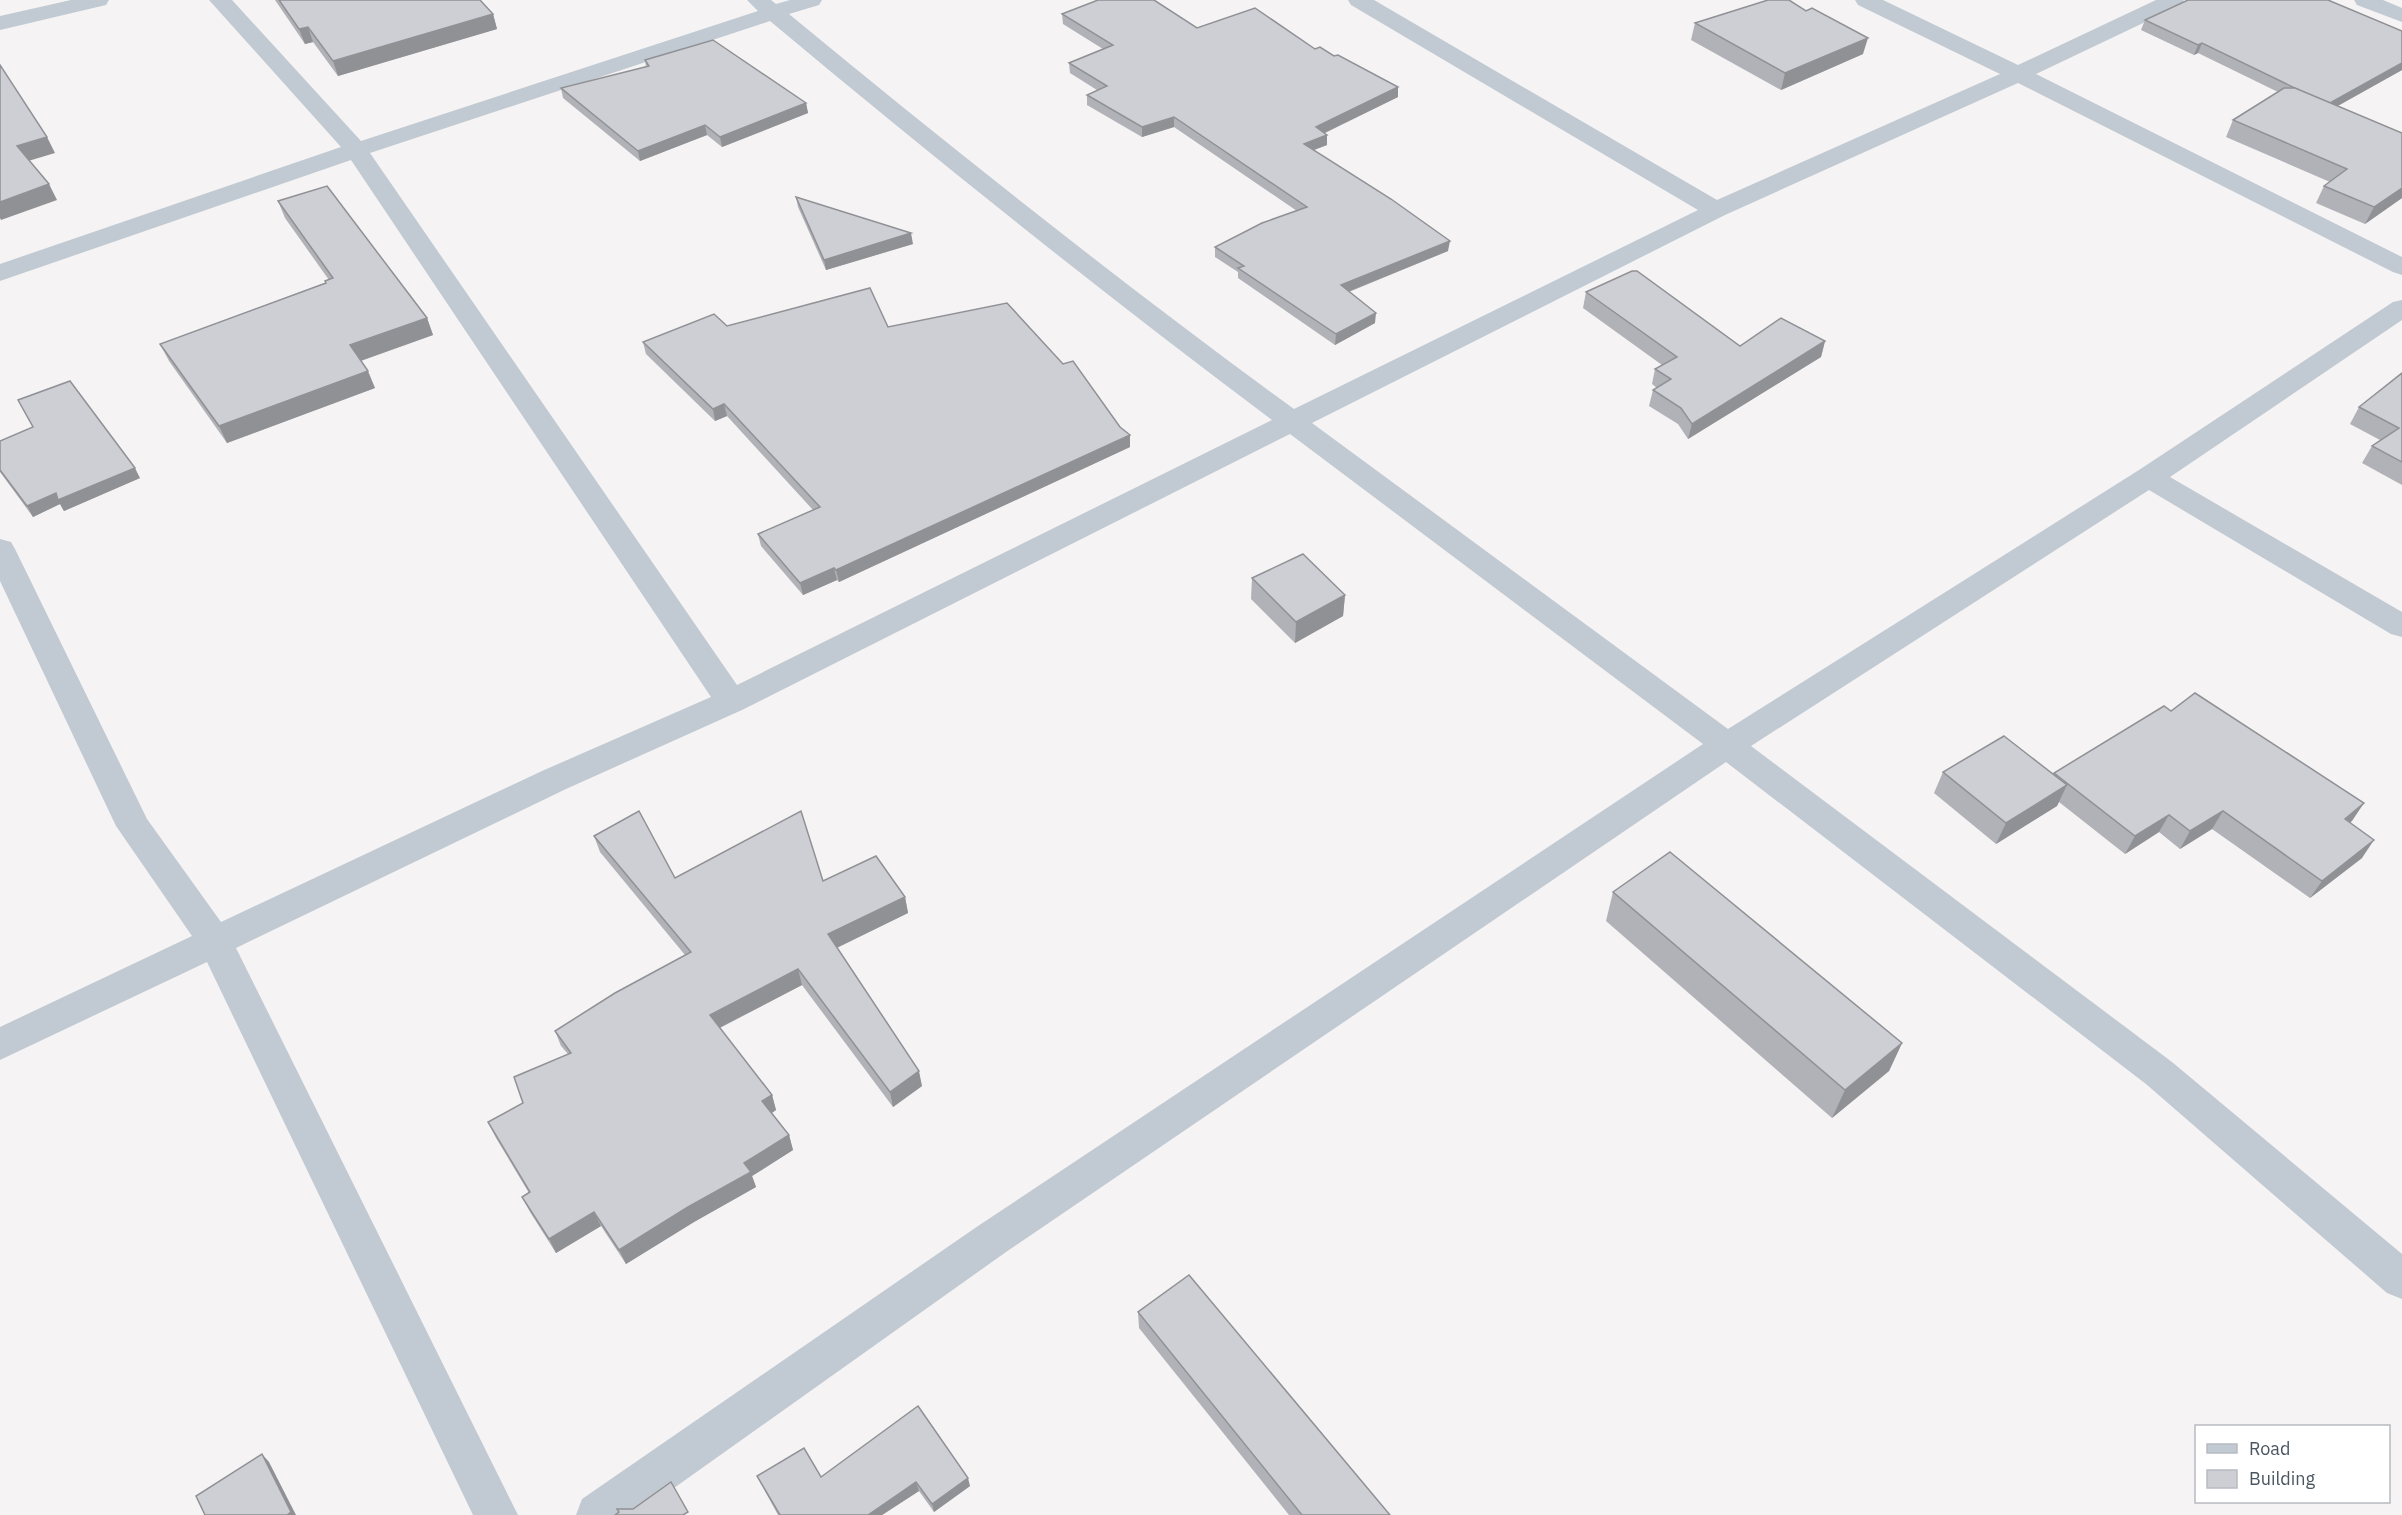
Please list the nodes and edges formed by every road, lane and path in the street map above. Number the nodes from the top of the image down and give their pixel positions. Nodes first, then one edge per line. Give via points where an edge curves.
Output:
1 (98, 0) edge
2 (220, 0) edge
3 (811, 0) edge
4 (1359, 0) edge
5 (1866, 0) edge
6 (2173, 0) edge
7 (2365, 0) edge
8 (765, 6) edge
9 (2402, 16) edge
10 (0, 23) edge
11 (2018, 74) junction
12 (356, 150) junction
13 (1716, 210) junction
14 (2402, 267) edge
15 (0, 273) edge
16 (2402, 308) edge
17 (1293, 423) junction
18 (2149, 477) junction
19 (0, 549) edge
20 (2402, 626) edge
21 (731, 702) junction
22 (1726, 745) junction
23 (215, 941) junction
24 (0, 1044) edge
25 (2402, 1280) edge
26 (496, 1515) edge
27 (598, 1515) edge

1 - 10 street
2 - 12 street
3 - 8 street
4 - 13 street
5 - 11 street
6 - 11 street
7 - 9 street
8 - 12 street
8 - 17 street via 965,171
11 - 13 street
11 - 14 street
12 - 15 street
12 - 21 street
13 - 17 street
16 - 18 street
17 - 21 street
17 - 22 street
18 - 20 street
18 - 22 street
19 - 23 street via 133,826
21 - 23 street via 554,780
22 - 25 street via 2159,1073
22 - 27 street via 992,1239
23 - 24 street
23 - 26 street

